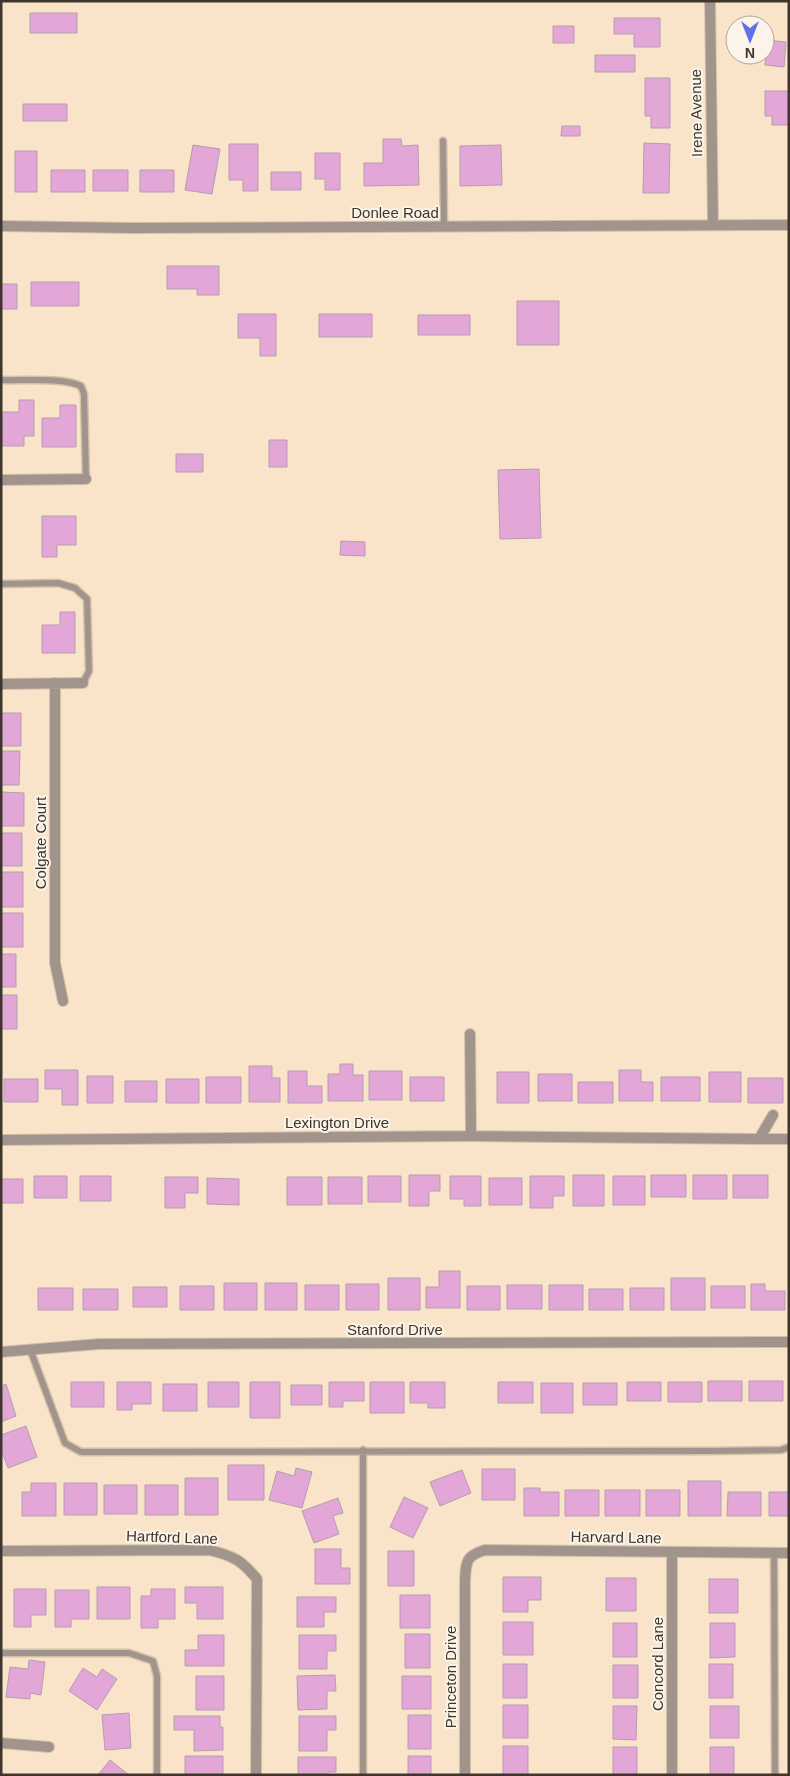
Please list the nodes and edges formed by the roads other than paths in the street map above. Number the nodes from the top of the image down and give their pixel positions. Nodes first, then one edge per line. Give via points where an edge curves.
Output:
1 (710, 1) edge
2 (443, 141) dead end
3 (713, 225) junction
4 (789, 225) edge
5 (1, 226) edge
6 (444, 226) junction
7 (1, 380) edge
8 (86, 479) joint
9 (1, 480) edge
10 (1, 584) edge
11 (55, 683) junction
12 (83, 683) joint
13 (1, 684) edge
14 (63, 1001) dead end
15 (470, 1034) dead end
16 (773, 1115) dead end
17 (471, 1136) junction
18 (759, 1139) junction
19 (789, 1139) edge
20 (1, 1140) edge
21 (789, 1342) edge
22 (30, 1349) junction
23 (1, 1352) edge
24 (789, 1447) edge
25 (363, 1450) junction
26 (1, 1551) edge
27 (672, 1553) junction
28 (774, 1553) junction
29 (789, 1553) edge
30 (465, 1580) joint
31 (1, 1653) edge
32 (1, 1743) edge
33 (49, 1747) dead end
34 (157, 1775) edge
35 (256, 1775) edge
36 (363, 1775) edge
37 (465, 1775) edge
38 (672, 1775) edge
39 (775, 1775) edge

1 - 3 street, Irene Avenue
2 - 6 lane
3 - 4 street, Donlee Road
3 - 6 street, Donlee Road
5 - 6 street, Donlee Road
7 - 8 lane via 52,381 81,386 84,394
8 - 9 street
10 - 12 lane via 58,583 75,588 87,599 89,671
11 - 12 street
11 - 13 street
11 - 14 street, Colgate Court via 55,964
15 - 17 street
16 - 18 street
17 - 18 street, Lexington Drive
17 - 20 street, Lexington Drive
18 - 19 street, Lexington Drive
21 - 22 street, Stanford Drive via 99,1344
22 - 23 street, Stanford Drive
22 - 25 lane via 65,1444 81,1452
24 - 25 lane via 781,1450 711,1451
25 - 36 lane
26 - 35 street, Hartford Lane via 209,1550 232,1555 244,1564 257,1579
27 - 28 street, Harvard Lane
27 - 30 street, Harvard Lane via 485,1550 472,1554 466,1564
27 - 38 street, Concord Lane
28 - 29 street, Harvard Lane
28 - 39 lane
30 - 37 street, Princeton Drive
31 - 34 lane via 129,1653 153,1661 157,1676
32 - 33 street

